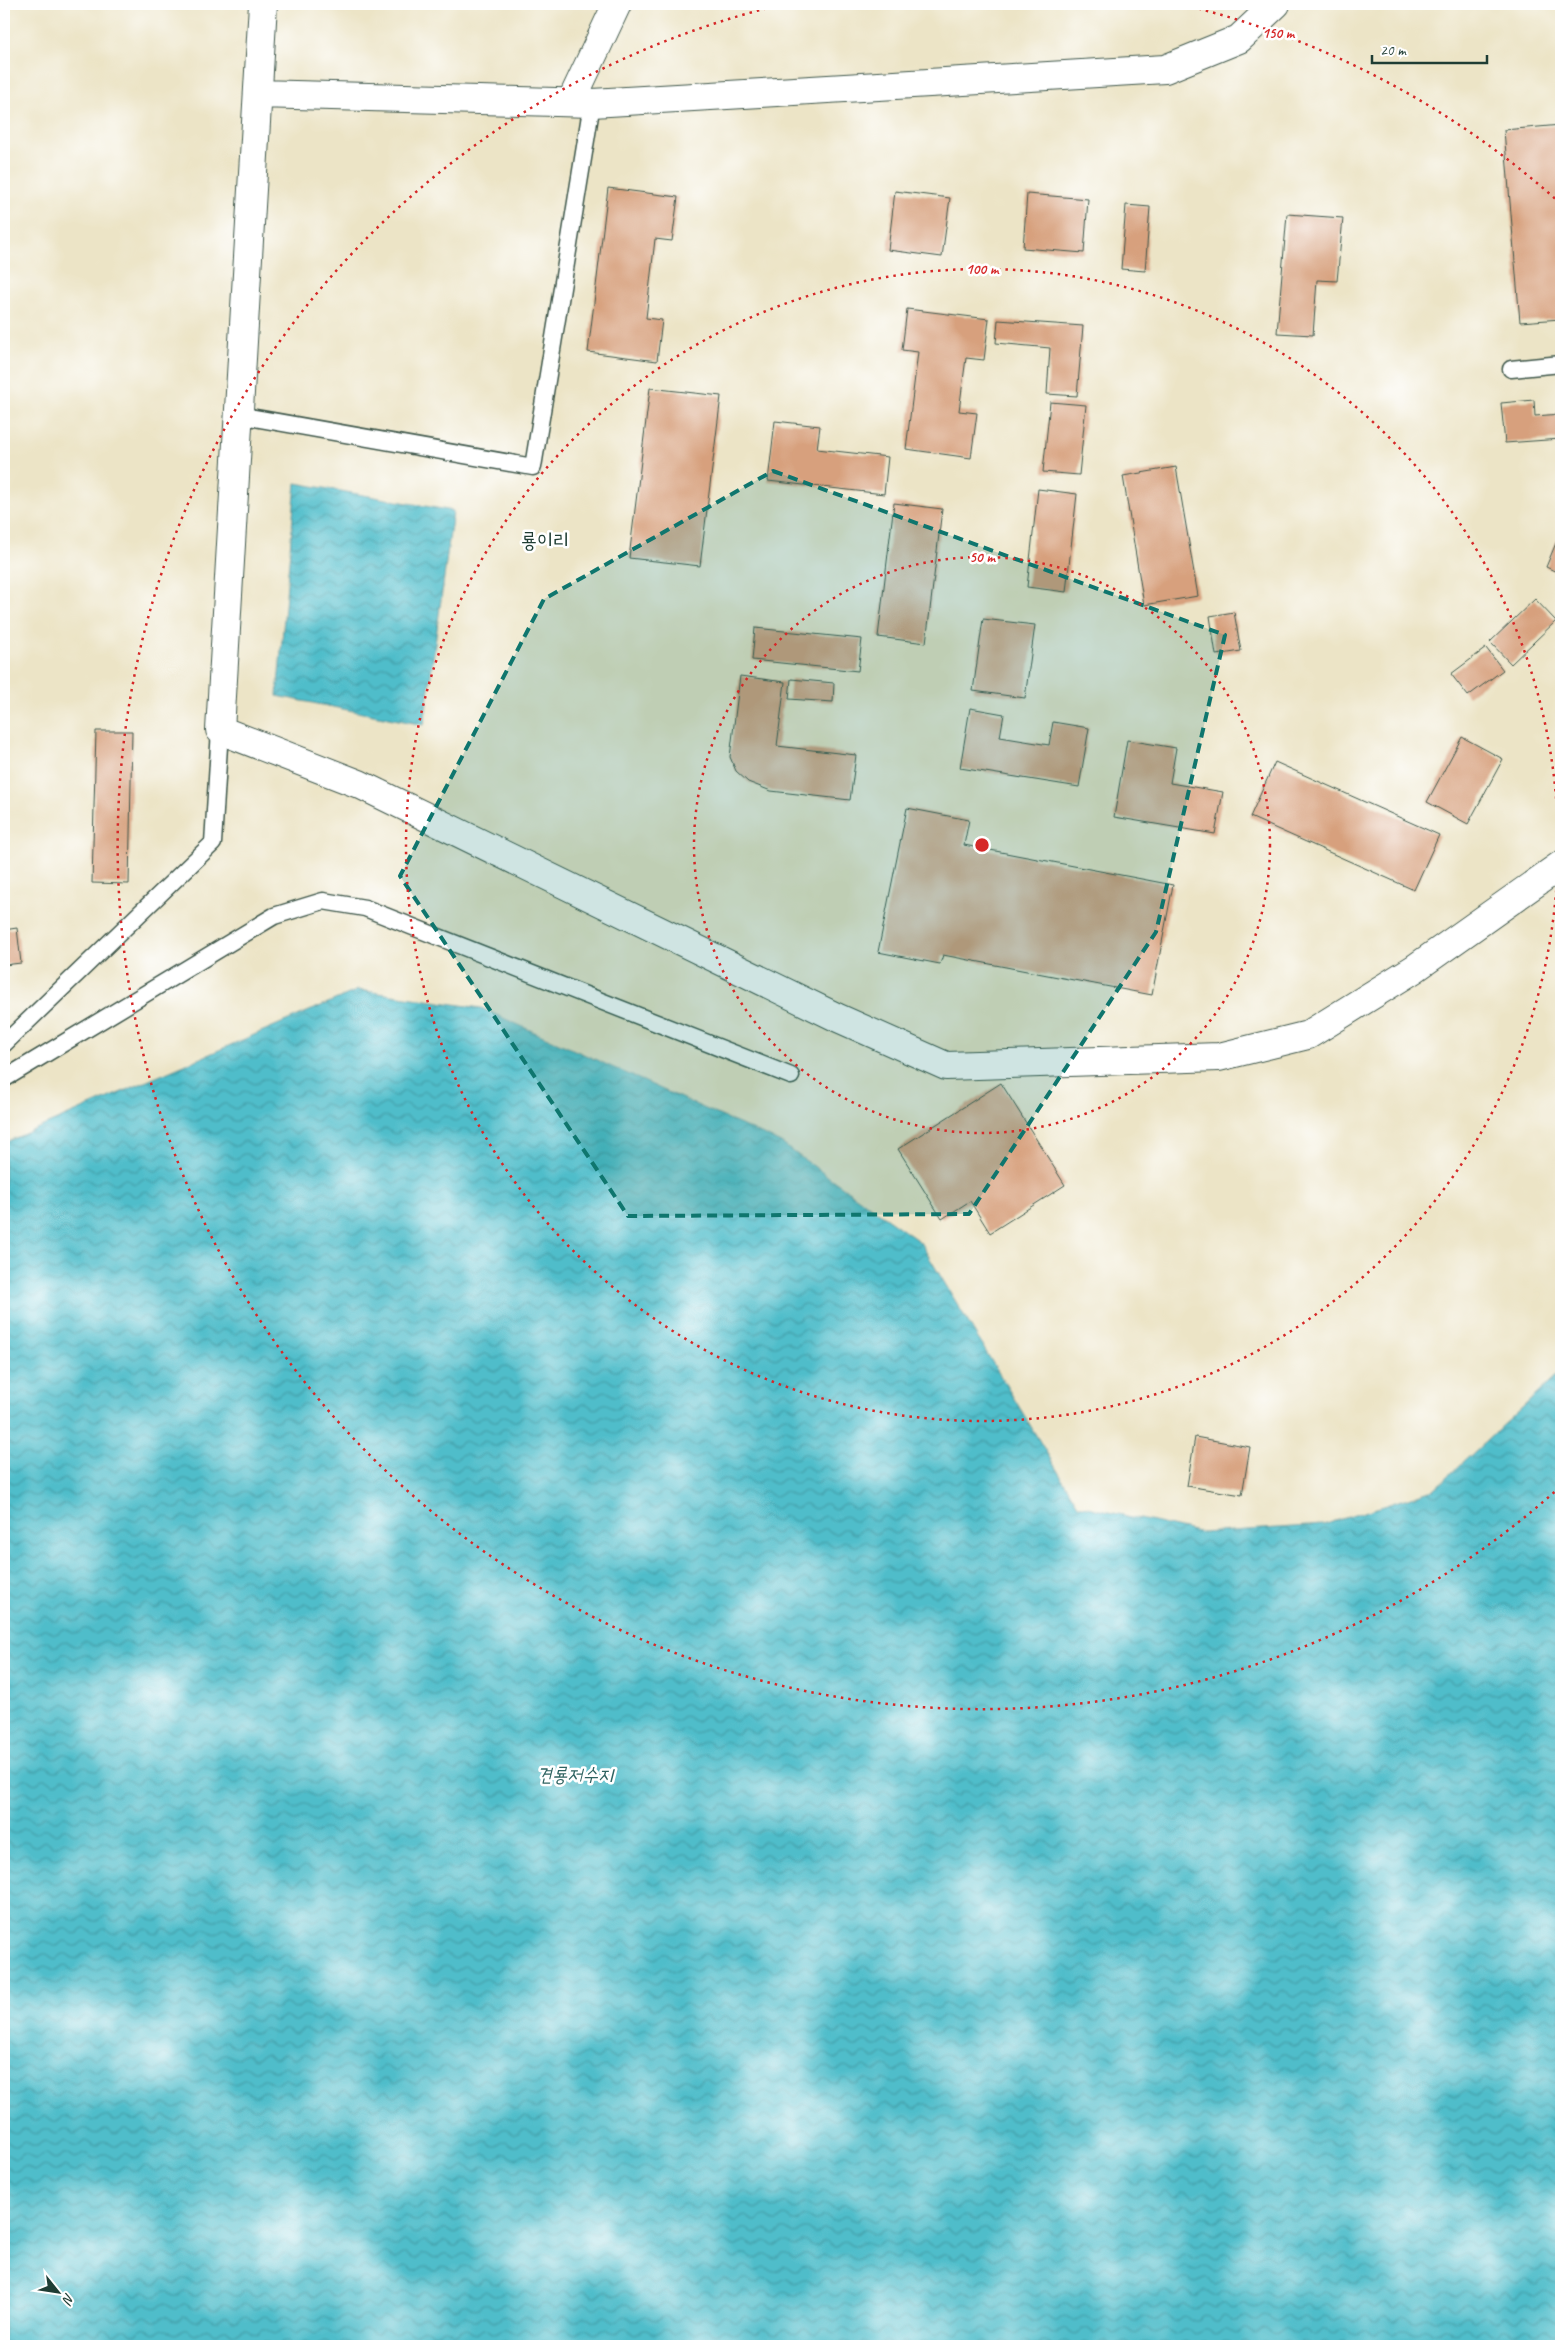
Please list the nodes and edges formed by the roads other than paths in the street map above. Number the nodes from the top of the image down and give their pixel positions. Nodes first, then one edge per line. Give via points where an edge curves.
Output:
1 (263, 4) edge
2 (617, 4) edge
3 (1276, 4) edge
4 (258, 94) junction
5 (581, 102) junction
6 (1561, 364) edge
7 (1511, 369) dead end
8 (238, 415) junction
9 (220, 730) junction
10 (1561, 865) edge
11 (4, 1044) edge
12 (791, 1076) dead end
13 (4, 1079) edge

1 - 4 street
2 - 5 street
3 - 5 street via 1238,39 1165,69
4 - 5 street
4 - 8 street
5 - 8 lane via 533,467
6 - 7 lane
8 - 9 street
9 - 10 street via 359,784 836,1017 946,1066 1219,1057 1308,1035 1414,969
9 - 11 lane via 213,844
12 - 13 lane via 365,908 323,901 274,916

